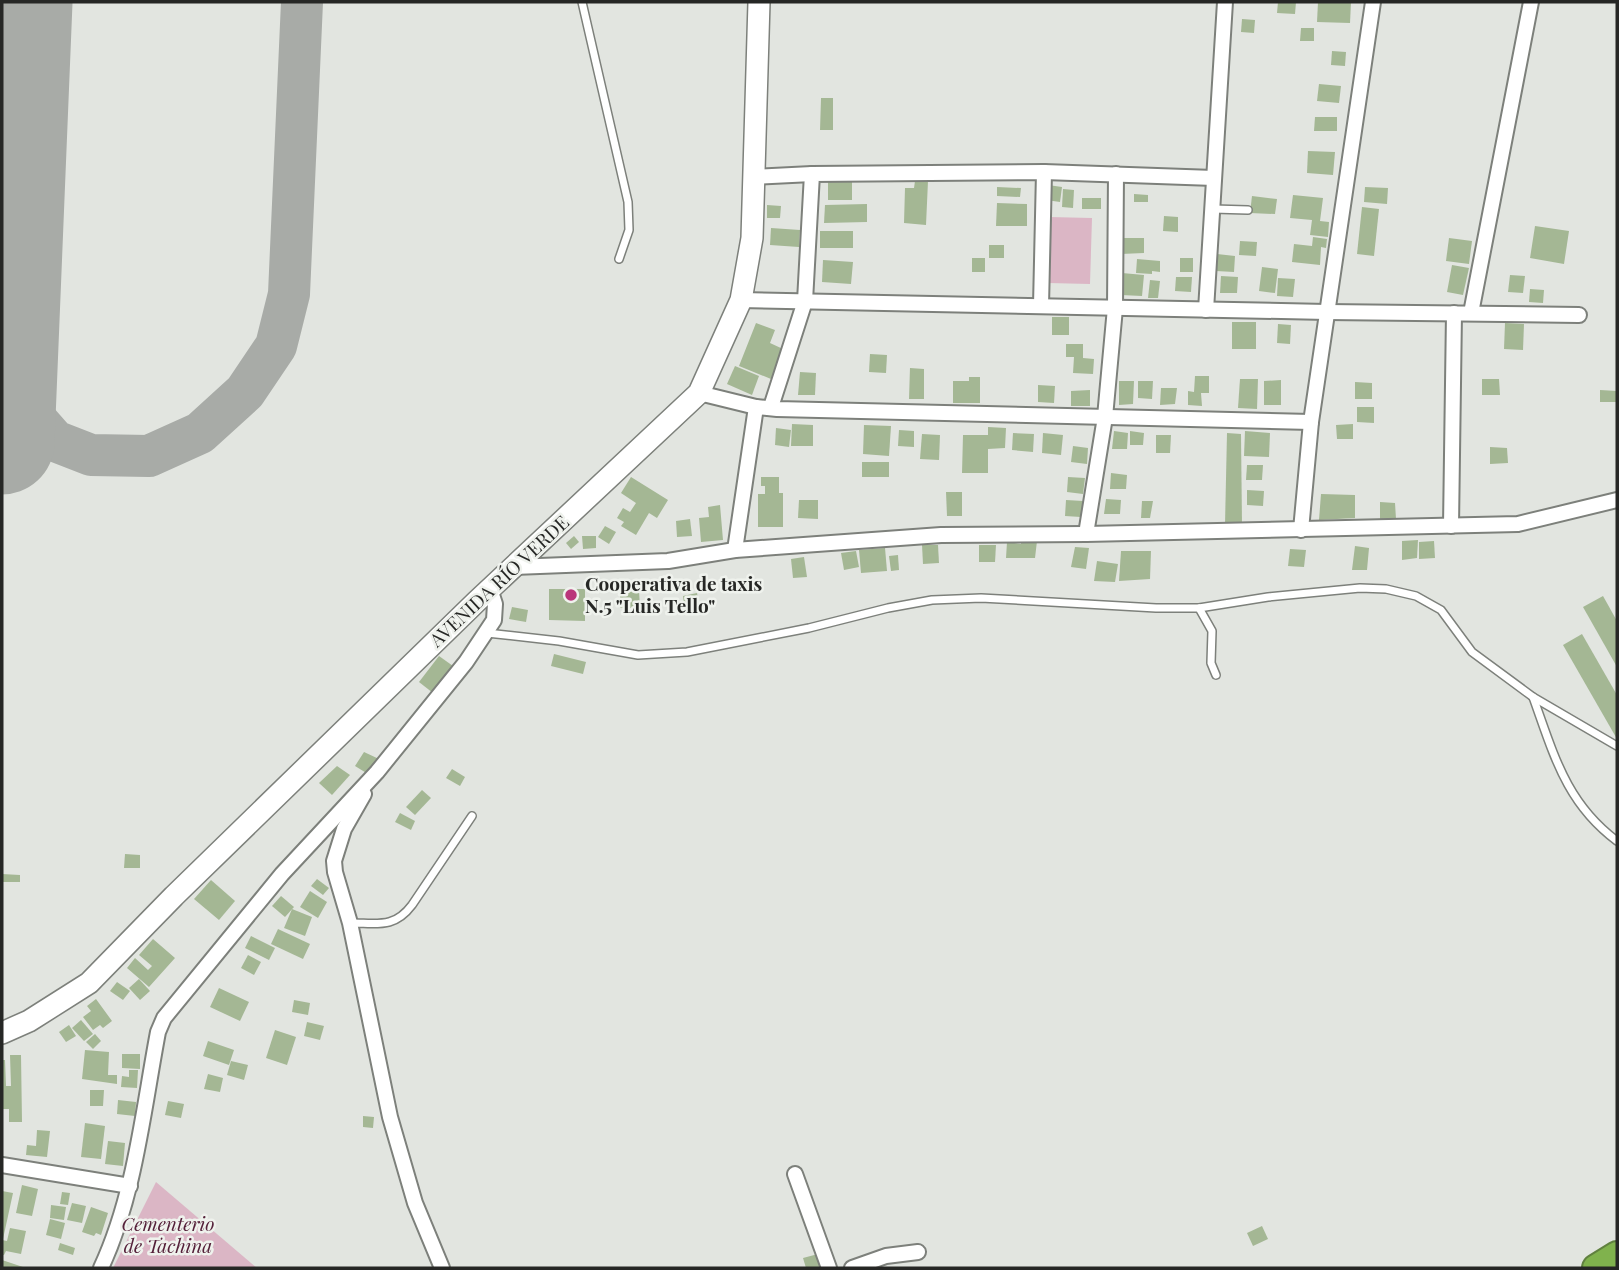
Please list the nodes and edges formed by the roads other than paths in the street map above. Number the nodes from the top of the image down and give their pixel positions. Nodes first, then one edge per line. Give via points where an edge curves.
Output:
1 (582, 2) edge
2 (759, 2) edge
3 (1225, 2) edge
4 (1373, 2) edge
5 (1531, 2) edge
6 (1044, 172) junction
7 (813, 174) junction
8 (1116, 174) junction
9 (754, 177) junction
10 (1214, 178) junction
11 (1212, 209) junction
12 (1248, 210) dead end
13 (619, 259) dead end
14 (741, 300) junction
15 (806, 301) junction
16 (1041, 306) junction
17 (1115, 308) junction
18 (1206, 310) junction
19 (1327, 312) junction
20 (1454, 313) junction
21 (1471, 313) junction
22 (1579, 314) dead end
23 (699, 393) junction
24 (764, 407) junction
25 (1105, 417) junction
26 (1311, 422) junction
27 (1617, 500) edge
28 (1451, 526) junction
29 (1301, 530) junction
30 (1086, 534) junction
31 (735, 550) junction
32 (514, 567) junction
33 (490, 589) junction
34 (1199, 608) junction
35 (487, 633) junction
36 (1216, 675) dead end
37 (1533, 697) junction
38 (1617, 746) edge
39 (377, 772) junction
40 (472, 816) dead end
41 (1617, 841) edge
42 (350, 923) junction
43 (2, 1033) edge
44 (2, 1165) edge
45 (795, 1174) dead end
46 (130, 1186) junction
47 (918, 1252) dead end
48 (1617, 1255) edge
49 (101, 1268) edge
50 (442, 1268) edge
51 (830, 1268) edge
52 (852, 1268) edge
53 (1596, 1268) edge

1 - 13 lane via 628,202 629,230
2 - 9 main road, AVENIDA RÍO VERDE
3 - 10 street
4 - 19 street
5 - 21 street
6 - 7 street
6 - 8 street
6 - 16 street
7 - 9 street
7 - 15 street
8 - 10 street
8 - 17 street
9 - 14 main road, AVENIDA RÍO VERDE via 752,238
10 - 11 street
11 - 12 lane
11 - 18 street
14 - 15 street
14 - 23 main road, AVENIDA RÍO VERDE
15 - 16 street
15 - 24 street
16 - 17 street
17 - 18 street
17 - 25 street
18 - 19 street
19 - 20 street
19 - 26 street
20 - 21 street
20 - 28 street
21 - 22 street
23 - 24 street
23 - 32 main road, AVENIDA RÍO VERDE
24 - 25 street
24 - 31 street
25 - 26 street
25 - 30 street
26 - 29 street
27 - 28 street via 1518,524
28 - 29 street
29 - 30 street
30 - 31 street via 941,535
31 - 32 street via 668,561
32 - 33 main road, AVENIDA RÍO VERDE
33 - 35 street via 495,613
33 - 43 main road, AVENIDA RÍO VERDE via 89,983
34 - 35 lane via 932,600 687,652 638,654
34 - 36 lane via 1212,631 1211,663
34 - 37 lane via 1360,588 1416,596 1441,610 1472,652
35 - 39 street
37 - 38 lane
37 - 41 lane via 1562,775 1597,826
39 - 42 street via 344,829 334,862
39 - 46 street via 282,874 164,1018
40 - 42 lane via 400,918 392,923
42 - 50 street via 390,1117 415,1203
44 - 46 street
45 - 51 street
46 - 49 street via 117,1235
47 - 52 street via 886,1256
48 - 53 highway

